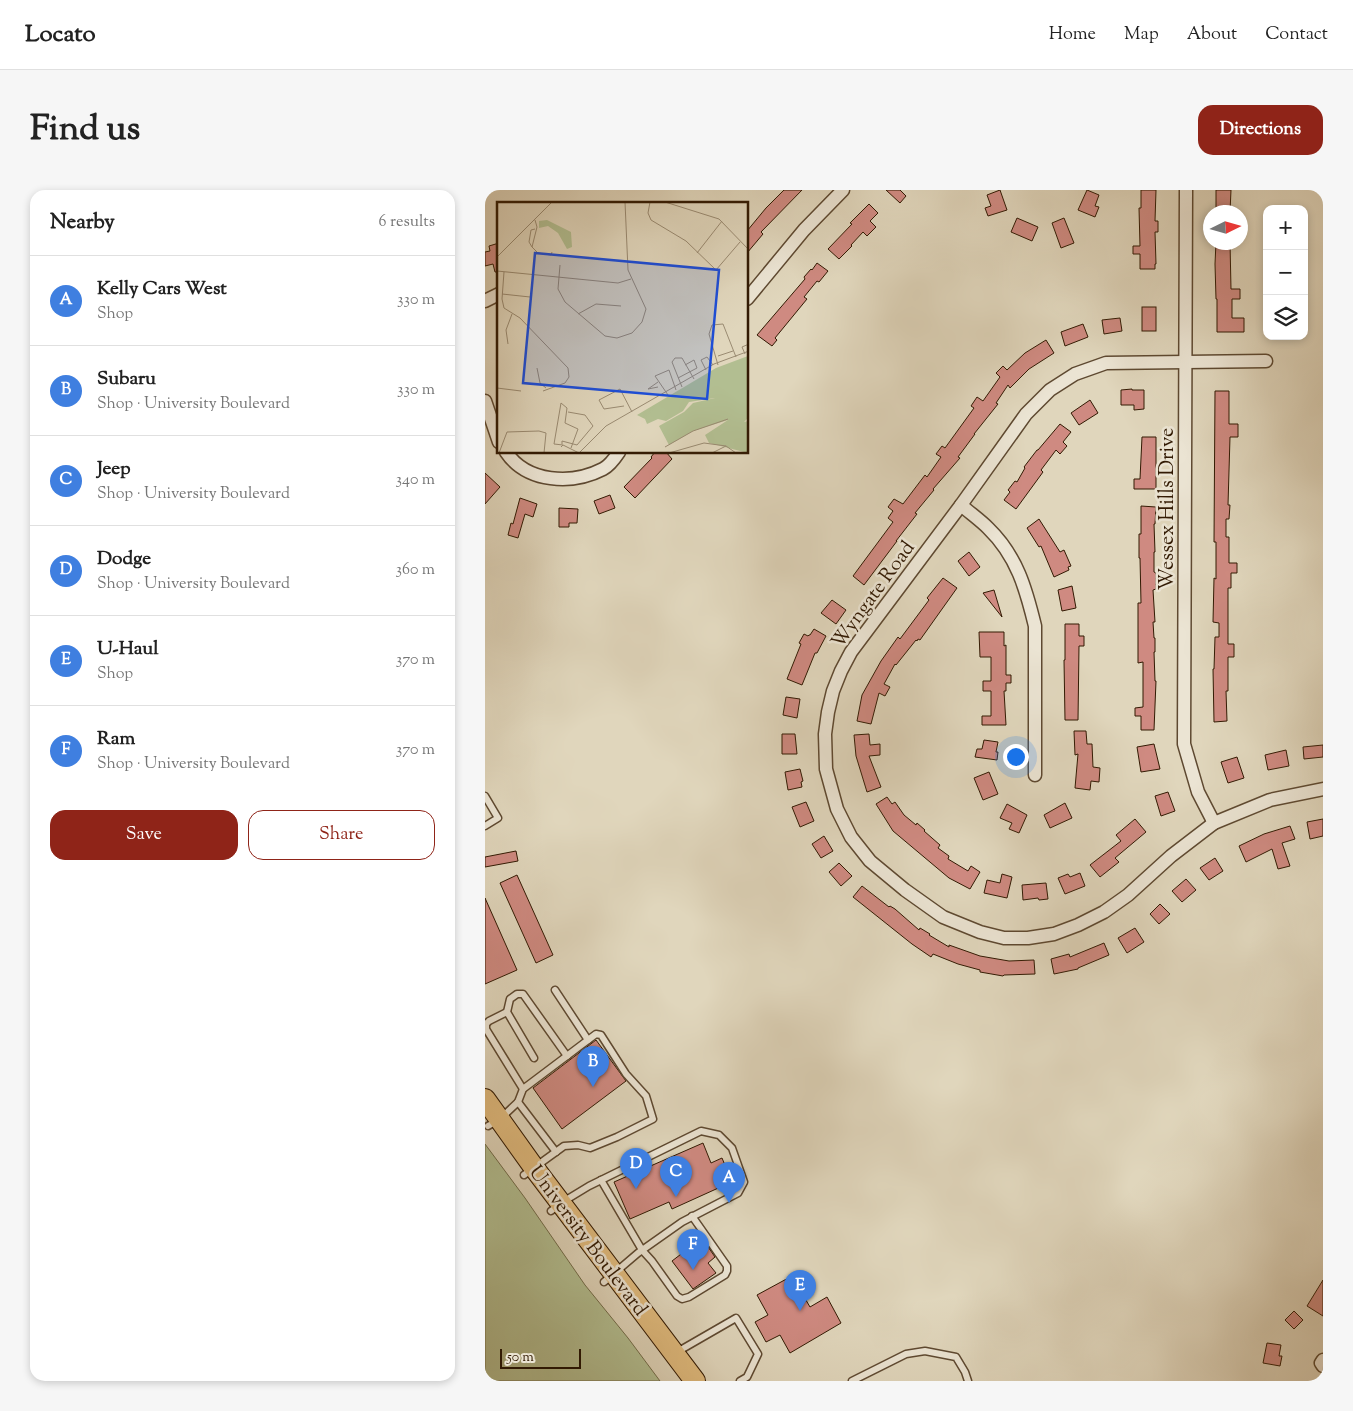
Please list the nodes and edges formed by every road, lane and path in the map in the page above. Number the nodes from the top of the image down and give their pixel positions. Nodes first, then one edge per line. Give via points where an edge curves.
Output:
1 (843, 190) edge
2 (1186, 190) edge
3 (497, 295) edge
4 (749, 298) edge
5 (485, 301) edge
6 (1266, 361) dead end
7 (1185, 362) junction
8 (485, 401) edge
9 (497, 436) edge
10 (507, 454) edge
11 (617, 454) edge
12 (961, 506) junction
13 (1035, 775) dead end
14 (1323, 789) edge
15 (485, 796) edge
16 (1214, 823) junction
17 (485, 826) edge
18 (555, 990) dead end
19 (507, 1012) junction
20 (588, 1040) junction
21 (567, 1056) junction
22 (535, 1058) dead end
23 (523, 1089) junction
24 (485, 1099) edge
25 (518, 1102) junction
26 (491, 1122) edge
27 (556, 1152) junction
28 (529, 1172) junction
29 (601, 1180) junction
30 (556, 1207) junction
31 (692, 1216) junction
32 (642, 1250) junction
33 (609, 1278) junction
34 (674, 1353) junction
35 (1323, 1360) edge
36 (1323, 1366) edge
37 (678, 1381) edge
38 (695, 1381) edge
39 (740, 1381) edge
40 (852, 1381) edge
41 (968, 1381) edge

1 - 4 street via 804,230
2 - 7 street, Wessex Hills Drive
3 - 5 street
6 - 7 street, Wyngate Road
7 - 12 street, Wyngate Road via 1107,363 1075,374 1050,390 1026,414
7 - 16 street, Wessex Hills Drive via 1184,744 1198,792
8 - 9 street
10 - 11 street via 534,475 566,478 605,469
12 - 13 street via 989,529 1012,558 1028,597 1035,626
12 - 16 street, Wyngate Road via 855,645 833,692 825,734 826,769 837,809 851,837 870,861 943,917 1004,938 1028,938 1054,934 1104,912
14 - 16 street, Wyngate Road via 1270,800
15 - 17 lane via 498,818
18 - 20 lane
19 - 21 lane via 510,999 523,994
19 - 22 lane
19 - 23 lane via 489,1021 486,1029
20 - 21 lane
20 - 27 lane via 596,1034 601,1035 646,1096 653,1119 590,1148 564,1146
21 - 23 lane
23 - 25 lane
24 - 26 main road, University Boulevard
25 - 26 lane
25 - 27 lane
26 - 28 main road, University Boulevard
27 - 28 lane
28 - 30 main road, University Boulevard
29 - 30 lane
29 - 31 lane via 701,1131 719,1135 732,1148 744,1182 738,1193
29 - 32 lane
30 - 33 main road, University Boulevard
31 - 32 lane
31 - 32 lane via 727,1266 725,1275 682,1300
32 - 33 lane
33 - 34 main road, University Boulevard
33 - 37 main road, University Boulevard
34 - 38 main road, University Boulevard
34 - 39 lane via 736,1318 758,1354 747,1377
35 - 36 street
40 - 41 lane via 906,1354 925,1351 956,1357

